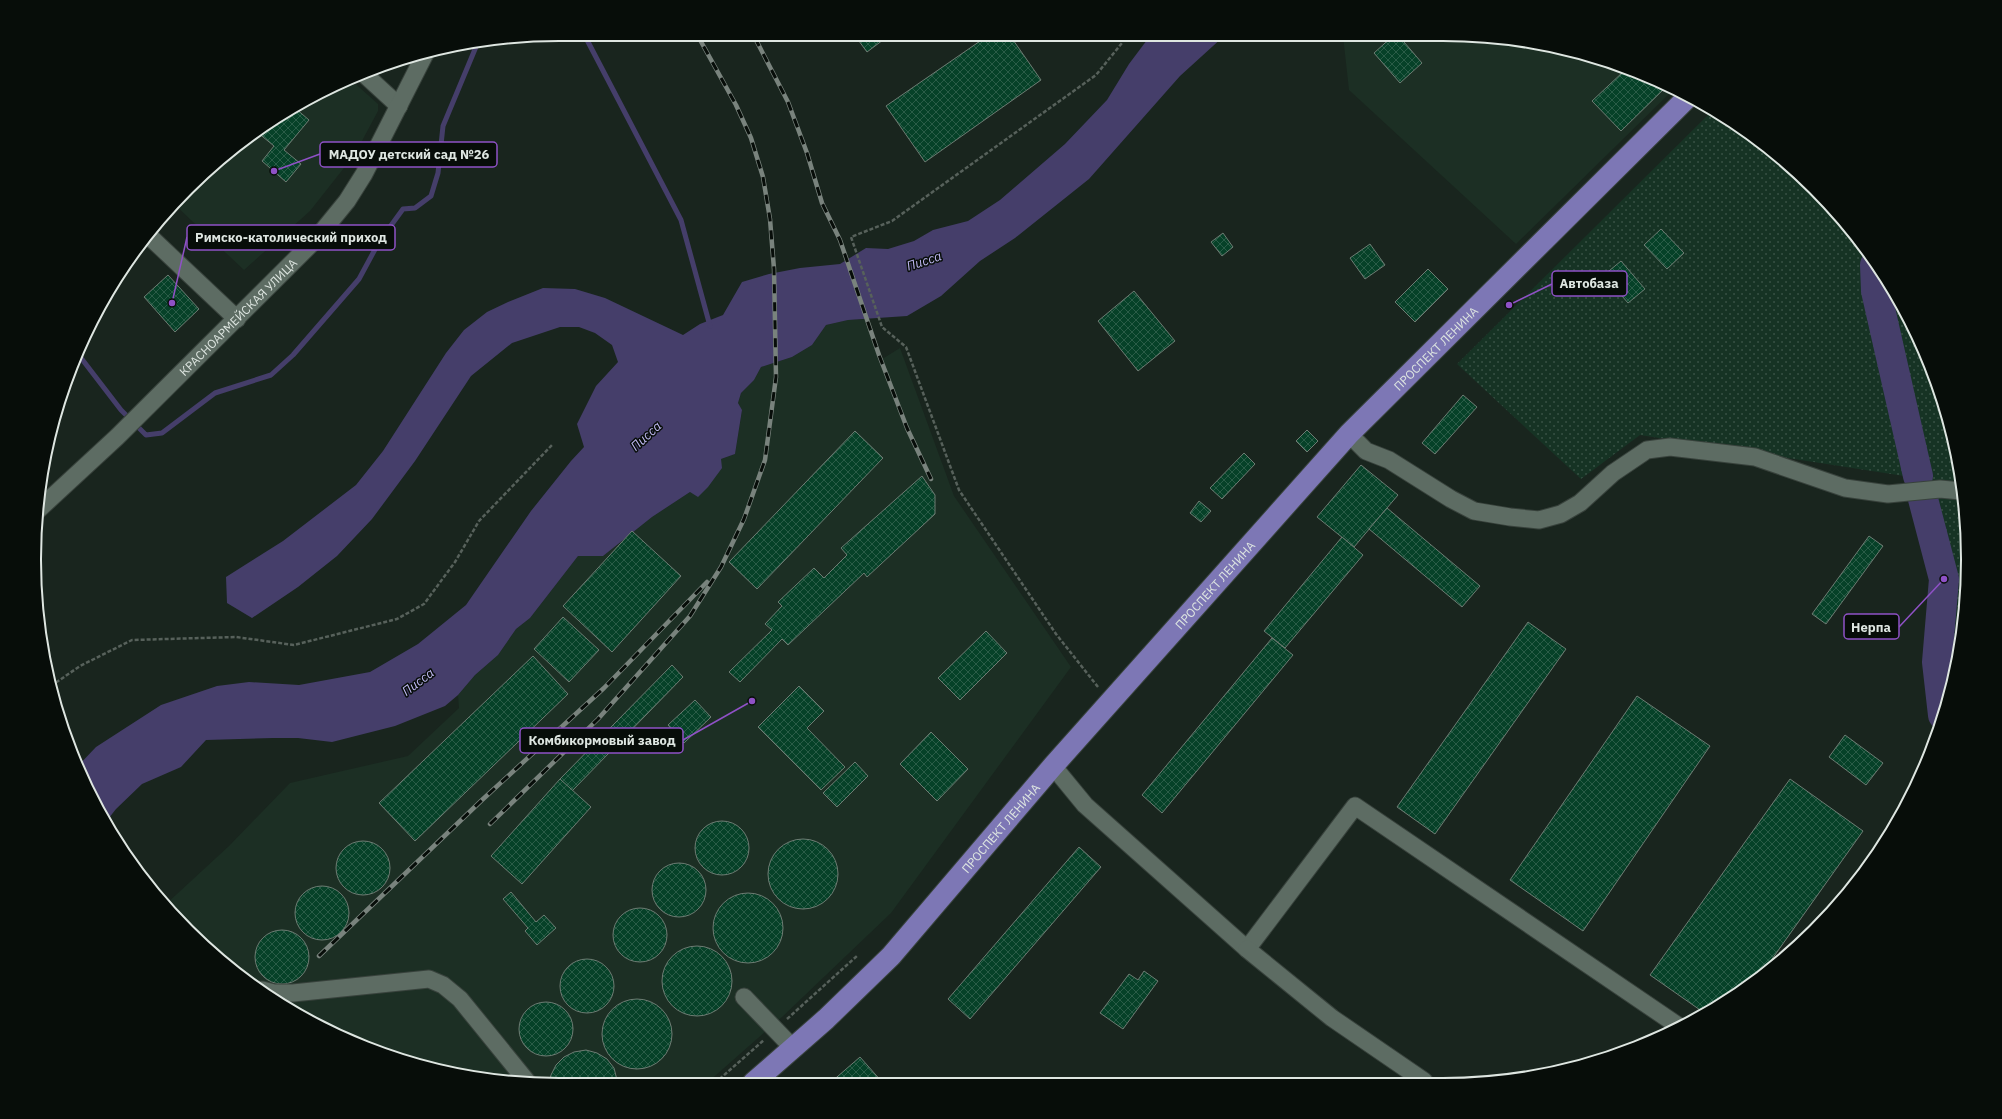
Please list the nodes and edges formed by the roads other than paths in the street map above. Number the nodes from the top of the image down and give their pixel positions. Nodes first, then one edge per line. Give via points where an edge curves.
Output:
1 (422, 60) edge
2 (368, 78) edge
3 (1684, 101) edge
4 (400, 106) junction
5 (152, 239) edge
6 (236, 319) junction
7 (1349, 434) junction
8 (1957, 491) edge
9 (44, 505) edge
10 (1053, 766) junction
11 (1247, 949) junction
12 (272, 992) edge
13 (744, 997) dead end
14 (1675, 1024) edge
15 (793, 1048) junction
16 (523, 1077) edge
17 (759, 1078) edge
18 (1420, 1078) edge

1 - 4 street, КРАСНОАРМЕЙСКАЯ УЛИЦА
2 - 4 street
3 - 7 main road, ПРОСПЕКТ ЛЕНИНА
4 - 6 street, КРАСНОАРМЕЙСКАЯ УЛИЦА via 347,201 316,239
5 - 6 street
6 - 9 street, КРАСНОАРМЕЙСКАЯ УЛИЦА via 117,437
7 - 8 street via 1366,451 1389,460 1474,511 1539,520 1561,514 1580,502 1613,473 1647,450 1670,447 1755,457 1845,488 1888,494 1940,489
7 - 10 main road, ПРОСПЕКТ ЛЕНИНА
10 - 11 street via 1085,805
10 - 15 main road, ПРОСПЕКТ ЛЕНИНА via 891,956
11 - 14 street via 1355,806
11 - 18 street via 1332,1018
12 - 16 street via 293,993 429,980 443,985 460,999
13 - 15 street
15 - 17 main road, ПРОСПЕКТ ЛЕНИНА

